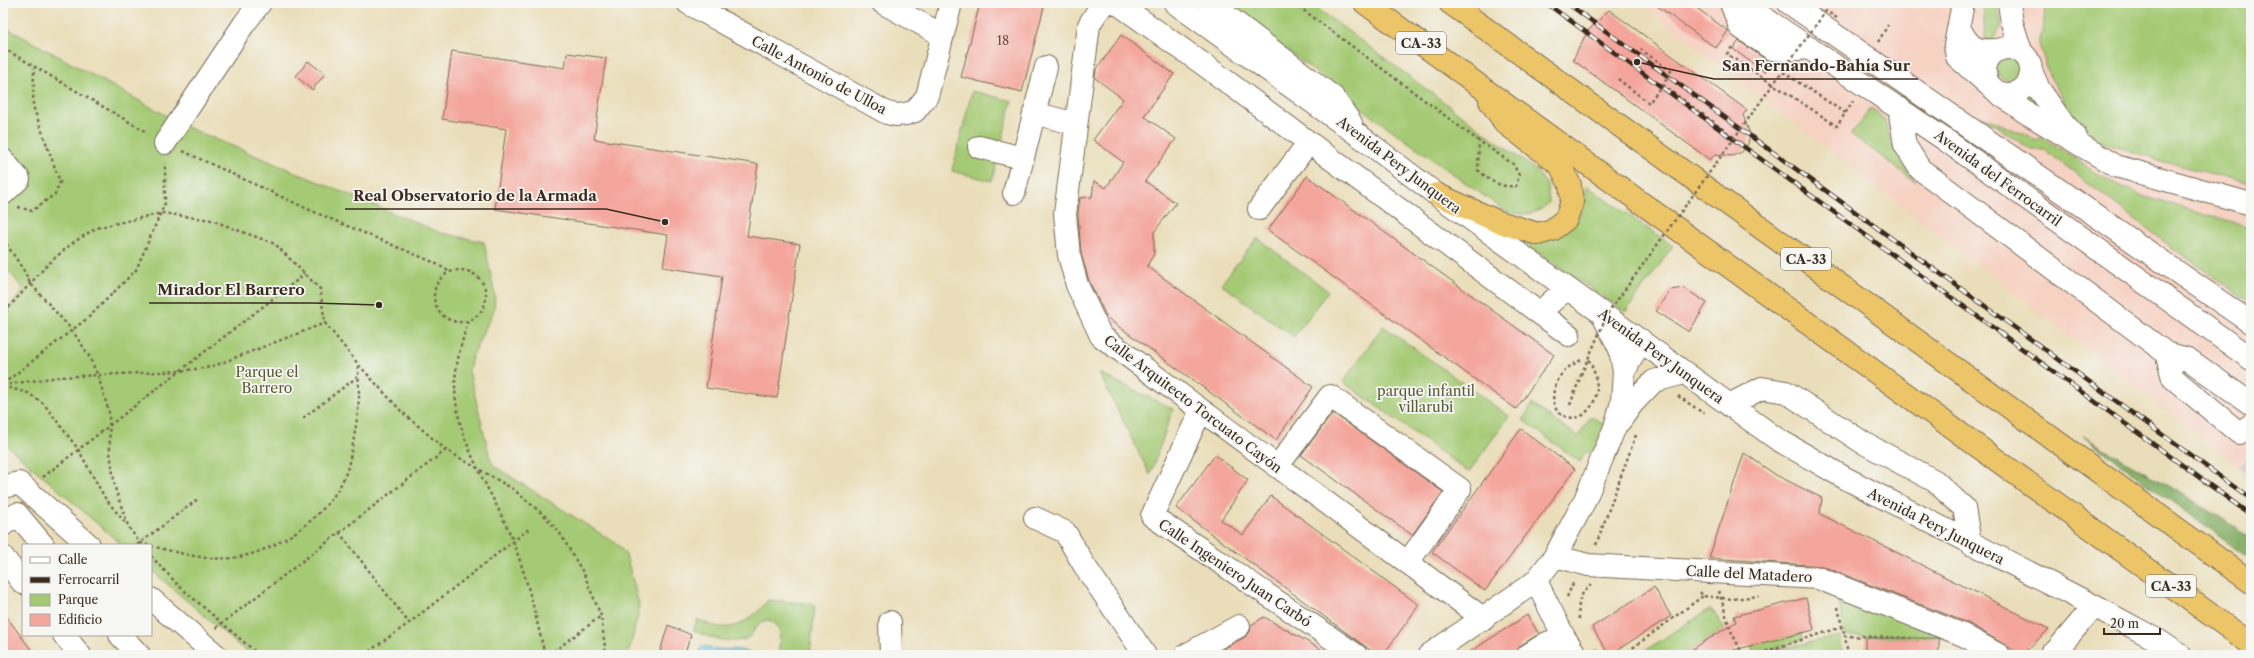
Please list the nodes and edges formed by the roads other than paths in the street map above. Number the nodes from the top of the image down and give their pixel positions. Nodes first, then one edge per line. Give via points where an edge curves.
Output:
1 (260, 3) edge
2 (688, 3) edge
3 (883, 3) edge
4 (951, 3) edge
5 (1088, 3) edge
6 (1106, 3) edge
7 (1117, 3) edge
8 (1176, 3) edge
9 (1210, 3) edge
10 (1365, 3) edge
11 (1450, 3) edge
12 (1731, 3) edge
13 (1742, 3) edge
14 (1789, 3) edge
15 (1963, 3) edge
16 (2009, 3) edge
17 (1089, 25) junction
18 (1958, 27) junction
19 (942, 35) junction
20 (1810, 48) junction
21 (1996, 50) junction
22 (2021, 51) junction
23 (1046, 67) dead end
24 (2032, 73) junction
25 (1477, 83) junction
26 (1994, 89) junction
27 (1899, 108) junction
28 (1034, 113) junction
29 (1076, 124) junction
30 (1361, 137) junction
31 (1309, 142) junction
32 (166, 143) road end
33 (2080, 143) junction
34 (979, 147) dead end
35 (1023, 158) junction
36 (3, 160) edge
37 (1014, 193) dead end
38 (4, 194) edge
39 (1436, 194) junction
40 (2251, 204) edge
41 (1259, 210) dead end
42 (1567, 288) junction
43 (1539, 313) junction
44 (1601, 313) junction
45 (2251, 323) edge
46 (1569, 335) dead end
47 (1649, 346) junction
48 (2166, 353) junction
49 (2251, 359) edge
50 (1624, 372) junction
51 (1684, 372) junction
52 (1721, 400) junction
53 (1632, 404) junction
54 (2251, 404) edge
55 (1201, 410) junction
56 (2251, 424) edge
57 (1615, 427) junction
58 (1277, 467) junction
59 (3, 487) edge
60 (1035, 518) dead end
61 (3, 524) edge
62 (42, 544) edge
63 (88, 544) edge
64 (1970, 544) junction
65 (1555, 556) junction
66 (3, 557) edge
67 (1408, 562) junction
68 (1536, 581) junction
69 (22, 582) edge
70 (2251, 582) edge
71 (152, 600) edge
72 (2094, 606) junction
73 (1484, 619) junction
74 (890, 622) dead end
75 (1239, 626) dead end
76 (65, 636) edge
77 (121, 636) edge
78 (2251, 644) edge
79 (1578, 645) edge
80 (209, 649) edge
81 (2186, 651) edge
82 (1994, 654) edge
83 (80, 655) edge
84 (139, 655) edge
85 (891, 655) edge
86 (1145, 655) edge
87 (1186, 655) edge
88 (1356, 655) edge
89 (1429, 655) edge
90 (1528, 655) edge
91 (2050, 655) edge

1 - 32 street
2 - 19 street, Calle Antonio de Ulloa via 887,113 896,115 915,111 927,96
3 - 19 street
4 - 19 street, Calle Antonio de Ulloa
5 - 17 street, Calle Arquitecto Torcuato Cayón via 1086,18
6 - 17 street
7 - 31 street
8 - 30 street, Avenida Pery Junquera
9 - 30 street via 1333,97
10 - 25 highway, CA-33
11 - 70 highway, CA-33
12 - 20 street via 1740,27 1772,49
13 - 20 street, Avenida del Ferrocarril
14 - 45 street, Avenida del Ferrocarril
15 - 18 street
16 - 22 street
17 - 29 street, Calle Arquitecto Torcuato Cayón
18 - 21 street via 1970,45 1982,51
18 - 26 street via 1955,45 1957,57
20 - 27 street, Avenida del Ferrocarril
21 - 22 street via 2009,47
21 - 26 street via 1985,68 1985,75
22 - 24 street via 2030,61
23 - 28 street
24 - 26 street via 2030,81 2019,92 2004,94
24 - 33 street via 2047,101
25 - 39 highway via 1506,123 1560,165 1570,185 1572,202 1566,219 1552,230 1538,234 1499,222
25 - 78 highway, CA-33
26 - 33 street via 2067,139
27 - 48 street via 1905,145 1920,169
27 - 49 street, Avenida del Ferrocarril
28 - 29 street
28 - 35 street
29 - 55 street, Calle Arquitecto Torcuato Cayón via 1065,214 1069,255 1077,286 1101,336
30 - 39 street, Avenida Pery Junquera
31 - 41 street
31 - 43 street
33 - 40 street via 2116,166
34 - 35 street
35 - 37 street
36 - 38 street via 19,179
39 - 42 street, Avenida Pery Junquera
42 - 43 street
42 - 44 street, Avenida Pery Junquera
43 - 46 street
44 - 47 street, Avenida Pery Junquera
44 - 50 street via 1620,349
47 - 50 street
47 - 51 street, Avenida Pery Junquera
47 - 53 street
48 - 54 street via 2188,359
48 - 56 street via 2173,378 2239,433
50 - 57 street via 1622,402
51 - 52 street, Avenida Pery Junquera
51 - 53 street via 1654,381
52 - 64 street, Avenida Pery Junquera via 1777,439
52 - 64 street via 1762,388 1786,392 1862,442 1936,481 1964,508
53 - 57 street
55 - 58 street, Calle Arquitecto Torcuato Cayón
55 - 88 street, Calle Ingeniero Juan Carbó via 1152,516
57 - 65 street via 1584,502
58 - 67 street, Calle Arquitecto Torcuato Cayón
58 - 67 street via 1330,396 1460,489
59 - 63 street via 19,483
60 - 86 street via 1065,532 1084,565
61 - 62 street via 17,514
64 - 72 street, Avenida Pery Junquera
65 - 68 street
65 - 82 street, Calle del Matadero via 1590,575 1712,572 1818,578 1963,636
66 - 69 street
67 - 73 street, Calle Arquitecto Torcuato Cayón
68 - 73 street
68 - 79 street via 1553,612
71 - 80 street
72 - 81 street, Avenida Pery Junquera via 2159,641
72 - 91 street
73 - 89 street
74 - 85 street
75 - 87 street
76 - 83 street
77 - 84 street
79 - 90 street via 1548,643

